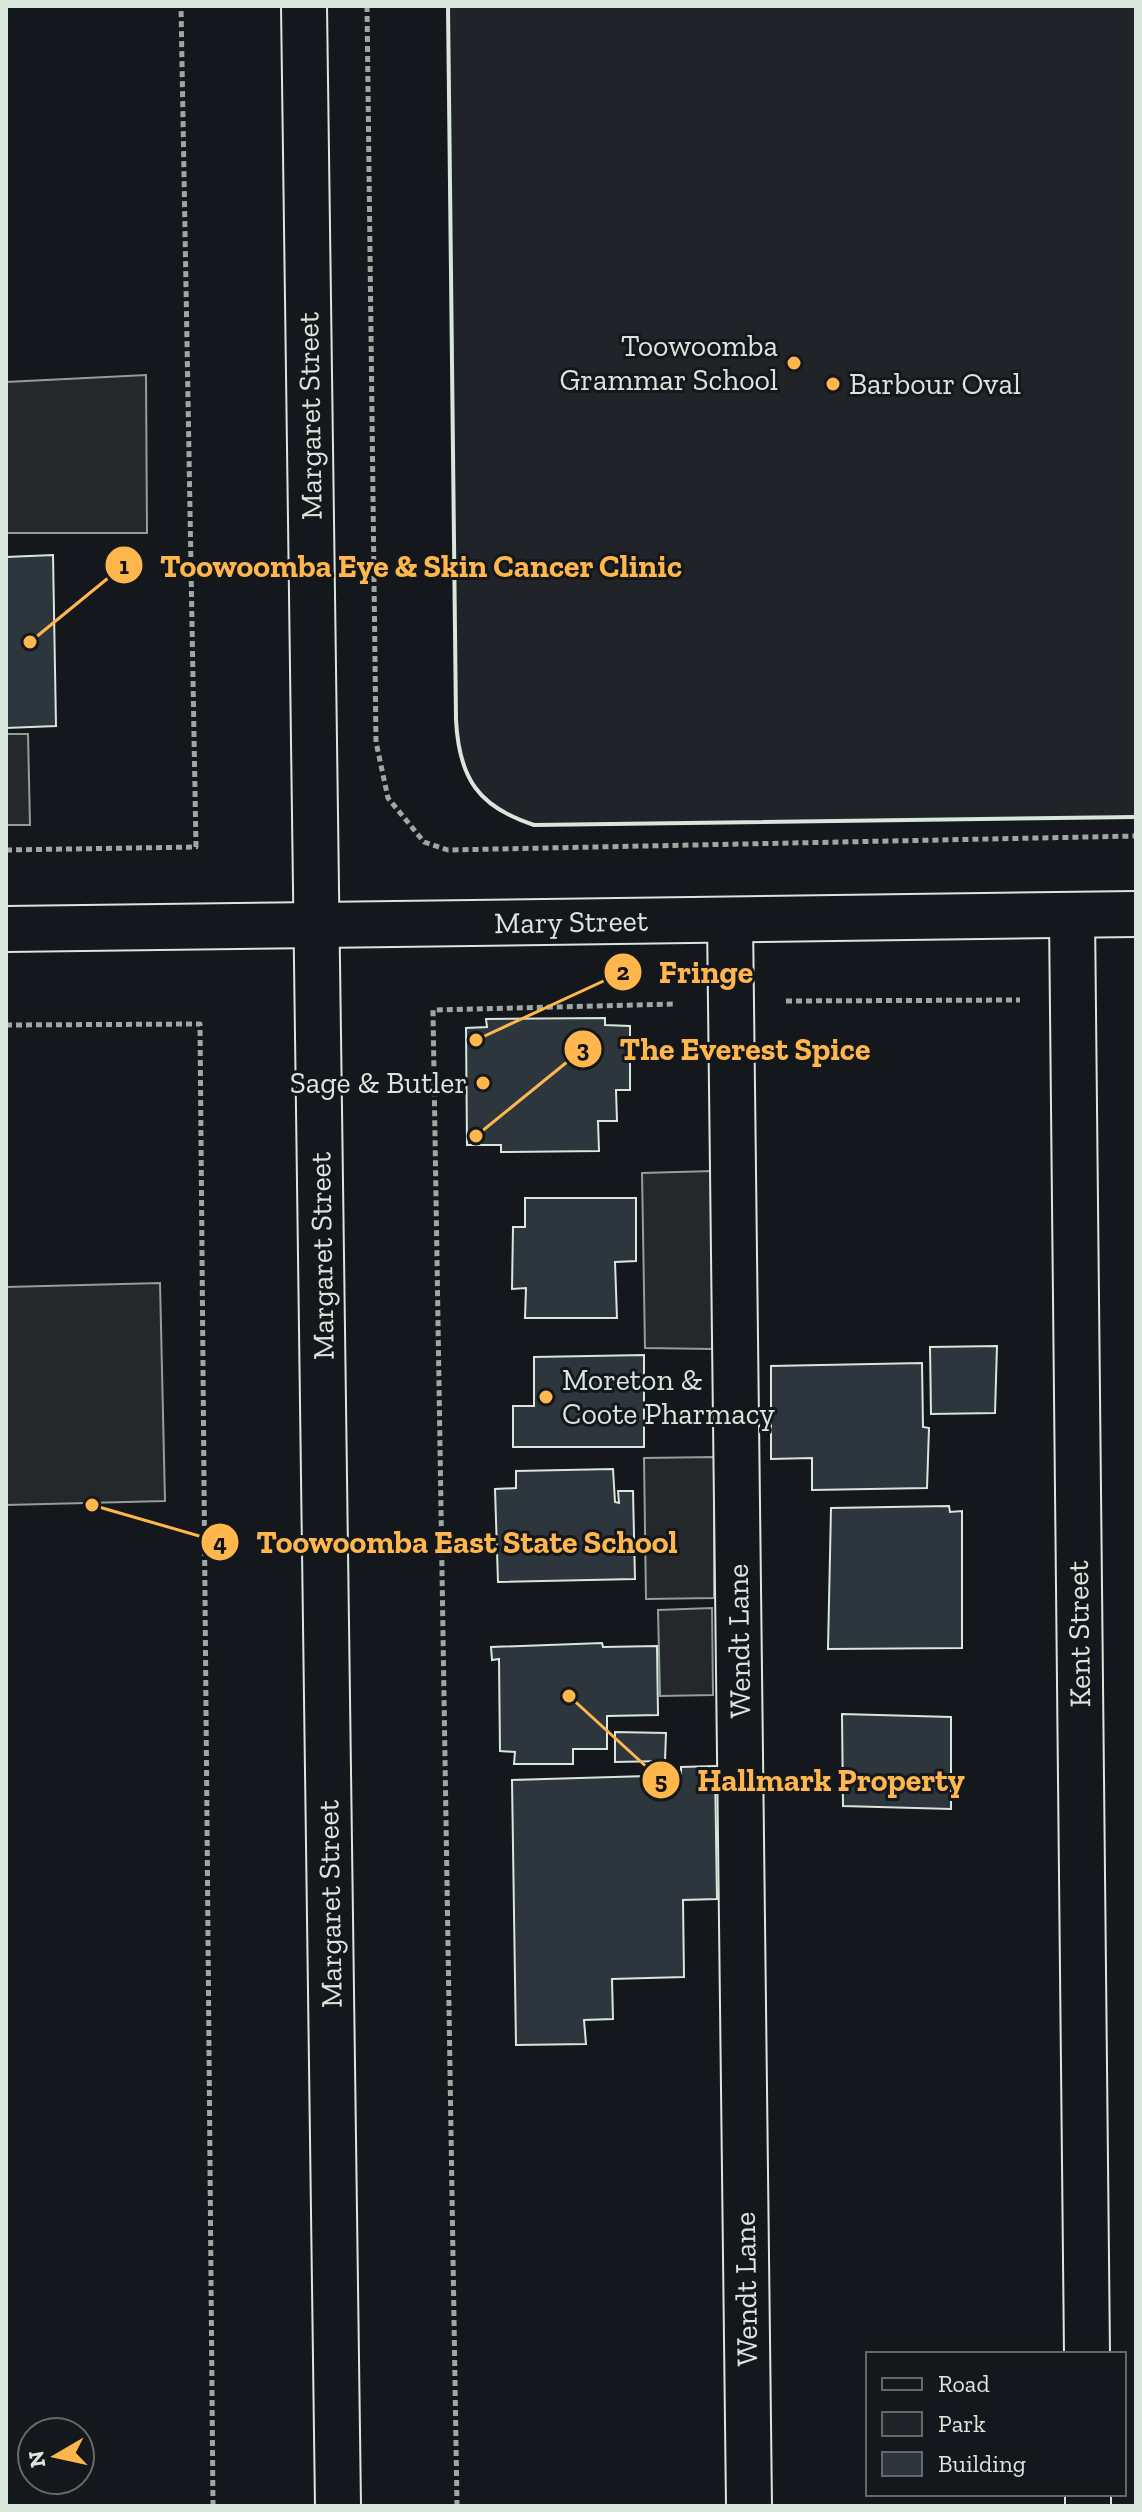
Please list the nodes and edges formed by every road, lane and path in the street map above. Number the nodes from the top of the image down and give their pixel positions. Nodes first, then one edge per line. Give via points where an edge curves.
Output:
1 (181, 6) edge
2 (304, 6) edge
3 (367, 6) edge
4 (1136, 836) edge
5 (6, 850) edge
6 (1136, 914) edge
7 (1072, 915) junction
8 (730, 920) junction
9 (318, 925) junction
10 (6, 929) edge
11 (433, 1010) dead end
12 (6, 1025) edge
13 (1087, 2352) edge
14 (213, 2506) edge
15 (338, 2506) edge
16 (457, 2506) edge
17 (749, 2506) edge

1 - 5 path via 196,847
2 - 9 street, Margaret Street
3 - 4 path via 376,742 388,798 424,842 448,850
6 - 7 street, Mary Street
7 - 8 street, Mary Street
7 - 13 street, Kent Street
8 - 9 street, Mary Street
8 - 17 street, Wendt Lane
9 - 10 street, Mary Street
9 - 15 street, Margaret Street
11 - 16 path
12 - 14 path via 200,1024

